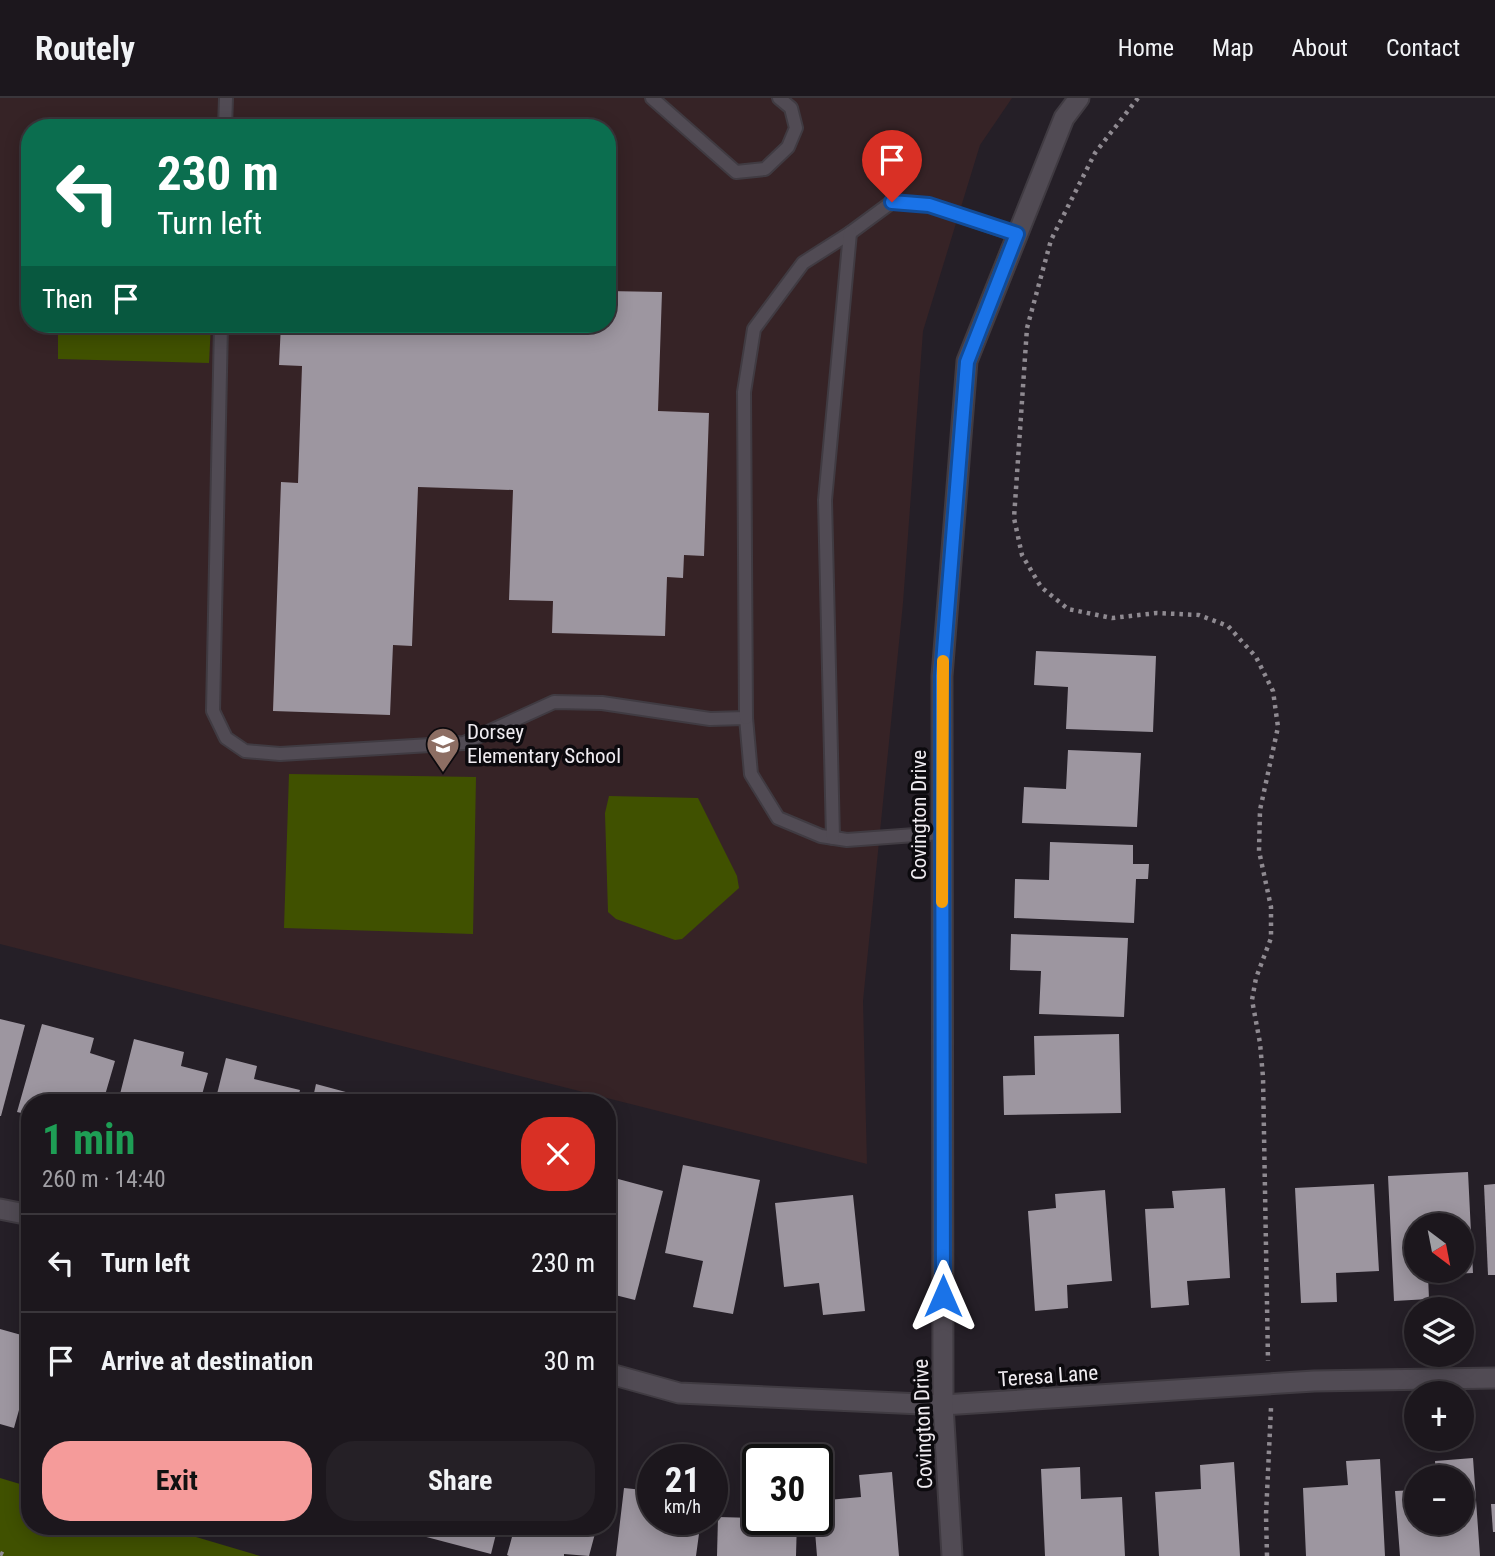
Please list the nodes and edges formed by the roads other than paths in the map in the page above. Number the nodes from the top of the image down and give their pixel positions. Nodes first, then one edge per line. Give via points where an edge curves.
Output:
1 (226, 98) edge
2 (652, 98) edge
3 (779, 98) edge
4 (1079, 98) edge
5 (225, 119) edge
6 (850, 233) junction
7 (1017, 234) junction
8 (221, 333) edge
9 (746, 718) junction
10 (942, 833) junction
11 (833, 838) junction
12 (0, 1209) edge
13 (21, 1213) edge
14 (616, 1376) edge
15 (1495, 1378) edge
16 (943, 1405) junction
17 (952, 1556) edge

1 - 5 lane
2 - 3 lane via 736,172 765,169 788,147 796,128 791,108
4 - 7 street, Covington Drive via 1064,118
6 - 7 lane via 892,202 929,205
6 - 9 lane via 803,263 754,329 744,392
6 - 11 lane via 825,500
7 - 10 street, Covington Drive via 967,362 942,676
8 - 9 lane via 213,711 226,738 245,751 280,754 464,743 554,702 603,703 710,719
9 - 11 lane via 751,774 778,818
10 - 11 lane
10 - 16 street, Covington Drive
12 - 13 street
14 - 16 street, Teresa Lane via 679,1393
15 - 16 street, Teresa Lane via 1314,1381
16 - 17 street, Covington Drive

